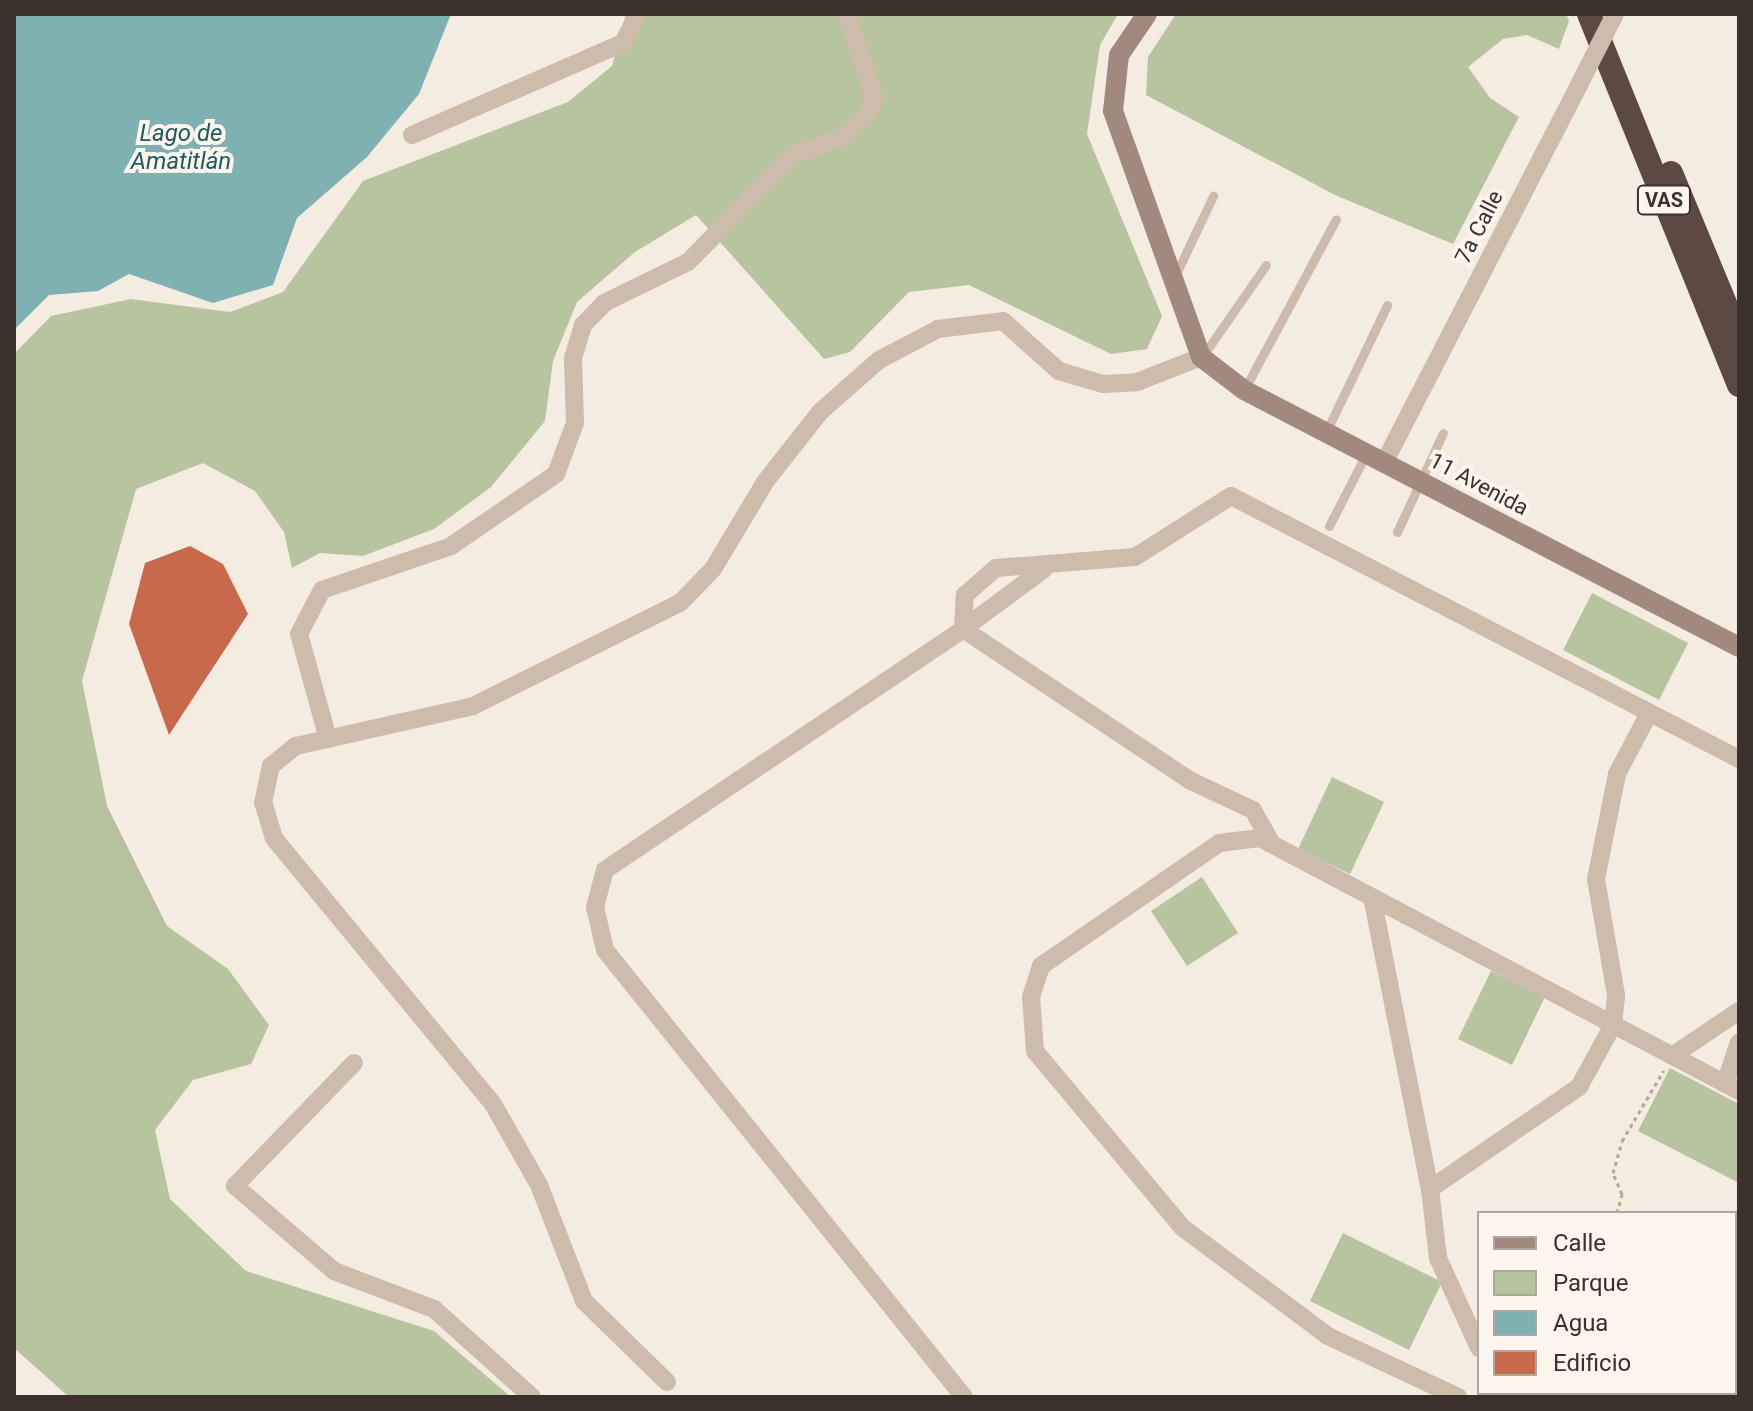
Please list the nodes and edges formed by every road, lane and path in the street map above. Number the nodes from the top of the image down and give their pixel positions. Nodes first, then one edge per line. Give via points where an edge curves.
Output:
1 (638, 14) edge
2 (847, 14) edge
3 (1147, 14) edge
4 (1589, 14) edge
5 (1612, 14) edge
6 (412, 135) dead end
7 (1213, 196) dead end
8 (1336, 219) dead end
9 (1266, 265) dead end
10 (1175, 276) junction
11 (1387, 305) dead end
12 (1739, 337) edge
13 (1201, 357) junction
14 (1739, 385) edge
15 (1244, 390) junction
16 (1326, 432) junction
17 (1443, 433) dead end
18 (1376, 457) junction
19 (1421, 481) junction
20 (1329, 526) dead end
21 (1397, 532) dead end
22 (1044, 569) junction
23 (963, 629) junction
24 (1739, 647) edge
25 (1649, 713) junction
26 (328, 739) junction
27 (1739, 759) edge
28 (1272, 844) junction
29 (1373, 902) junction
30 (1739, 1011) edge
31 (1613, 1025) junction
32 (1739, 1042) edge
33 (1672, 1056) junction
34 (354, 1063) dead end
35 (1732, 1087) edge
36 (1430, 1189) junction
37 (1618, 1211) edge
38 (1477, 1344) edge
39 (667, 1382) dead end
40 (532, 1397) edge
41 (964, 1397) edge
42 (1458, 1397) edge

1 - 6 street via 623,43
2 - 26 street via 874,98 868,115 844,137 793,155 688,262 604,303 583,325 573,358 575,423 556,474 451,546 322,590 299,634
3 - 10 street via 1119,55 1113,111
4 - 14 highway, VAS
5 - 12 highway, VAS
5 - 18 street, 7a Calle, bridge via 1580,83
7 - 10 lane
8 - 15 lane
9 - 13 lane
10 - 13 street
11 - 16 lane
13 - 15 street, 11 Avenida
13 - 26 street via 1137,382 1103,384 1059,371 1003,321 938,329 879,360 820,412 765,482 713,569 680,603 452,714
15 - 16 street, 11 Avenida
16 - 18 street, 11 Avenida
17 - 19 lane
18 - 19 street, 11 Avenida
18 - 20 lane
19 - 21 lane
19 - 24 street, 11 Avenida
22 - 23 street
22 - 23 street via 1011,566 984,575 965,595
22 - 25 street via 1135,557 1231,496
23 - 28 street via 1191,781 1253,810
23 - 41 street via 605,870 595,907 605,950
25 - 27 street
25 - 31 street via 1617,774 1596,879 1616,995
26 - 39 street via 296,746 271,766 263,803 274,838 493,1104 539,1185 584,1301
28 - 29 street
28 - 42 street via 1240,837 1219,843 1041,966 1031,997 1035,1051 1182,1227 1328,1336
29 - 31 street
29 - 36 street
30 - 33 street
31 - 33 street
31 - 36 street via 1579,1087
32 - 35 street
33 - 35 street
33 - 37 path via 1622,1141 1613,1173 1622,1194
34 - 40 street via 235,1186 334,1271 434,1309
36 - 38 street via 1438,1258

